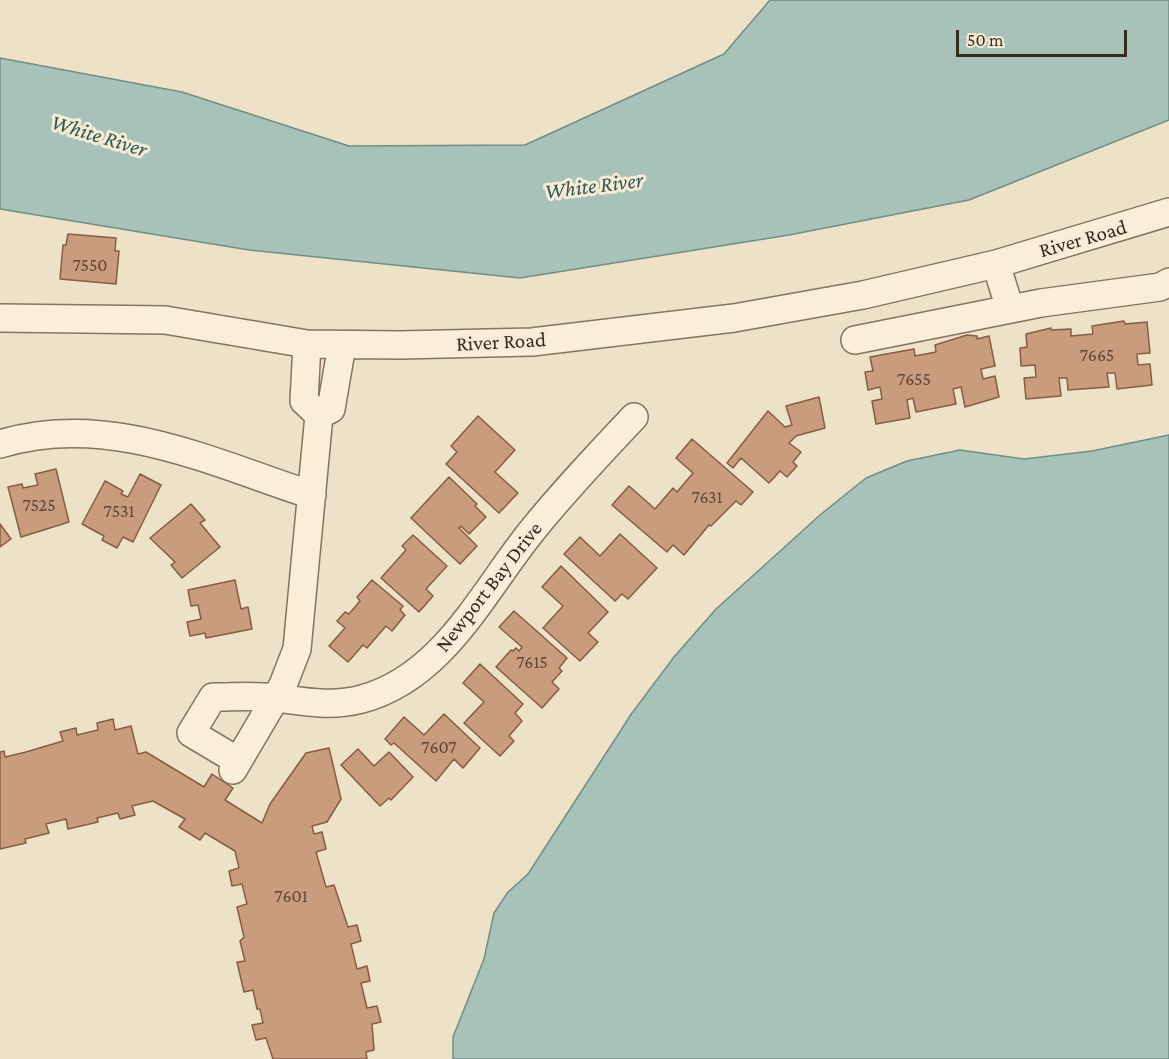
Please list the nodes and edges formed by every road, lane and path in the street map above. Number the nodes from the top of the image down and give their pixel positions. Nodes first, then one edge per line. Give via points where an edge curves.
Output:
1 (1169, 212) edge
2 (996, 264) junction
3 (1169, 282) edge
4 (1010, 309) junction
5 (0, 318) edge
6 (855, 340) dead end
7 (307, 344) junction
8 (342, 345) junction
9 (319, 415) junction
10 (634, 417) dead end
11 (0, 444) edge
12 (312, 495) junction
13 (276, 697) junction

1 - 2 street, River Road
2 - 4 street
2 - 8 street, River Road via 863,295 734,318 532,342
3 - 4 street via 1160,287
4 - 6 street
5 - 7 street, River Road via 165,320
7 - 8 street, River Road
7 - 9 street via 304,402
8 - 9 street via 331,408
9 - 12 street
10 - 13 street, Newport Bay Drive via 532,530 445,647 414,674 382,692 342,703 316,704
11 - 12 street via 60,432 120,435
12 - 13 street via 300,636
13 - 13 street, Newport Bay Drive via 235,765 191,733 213,697

